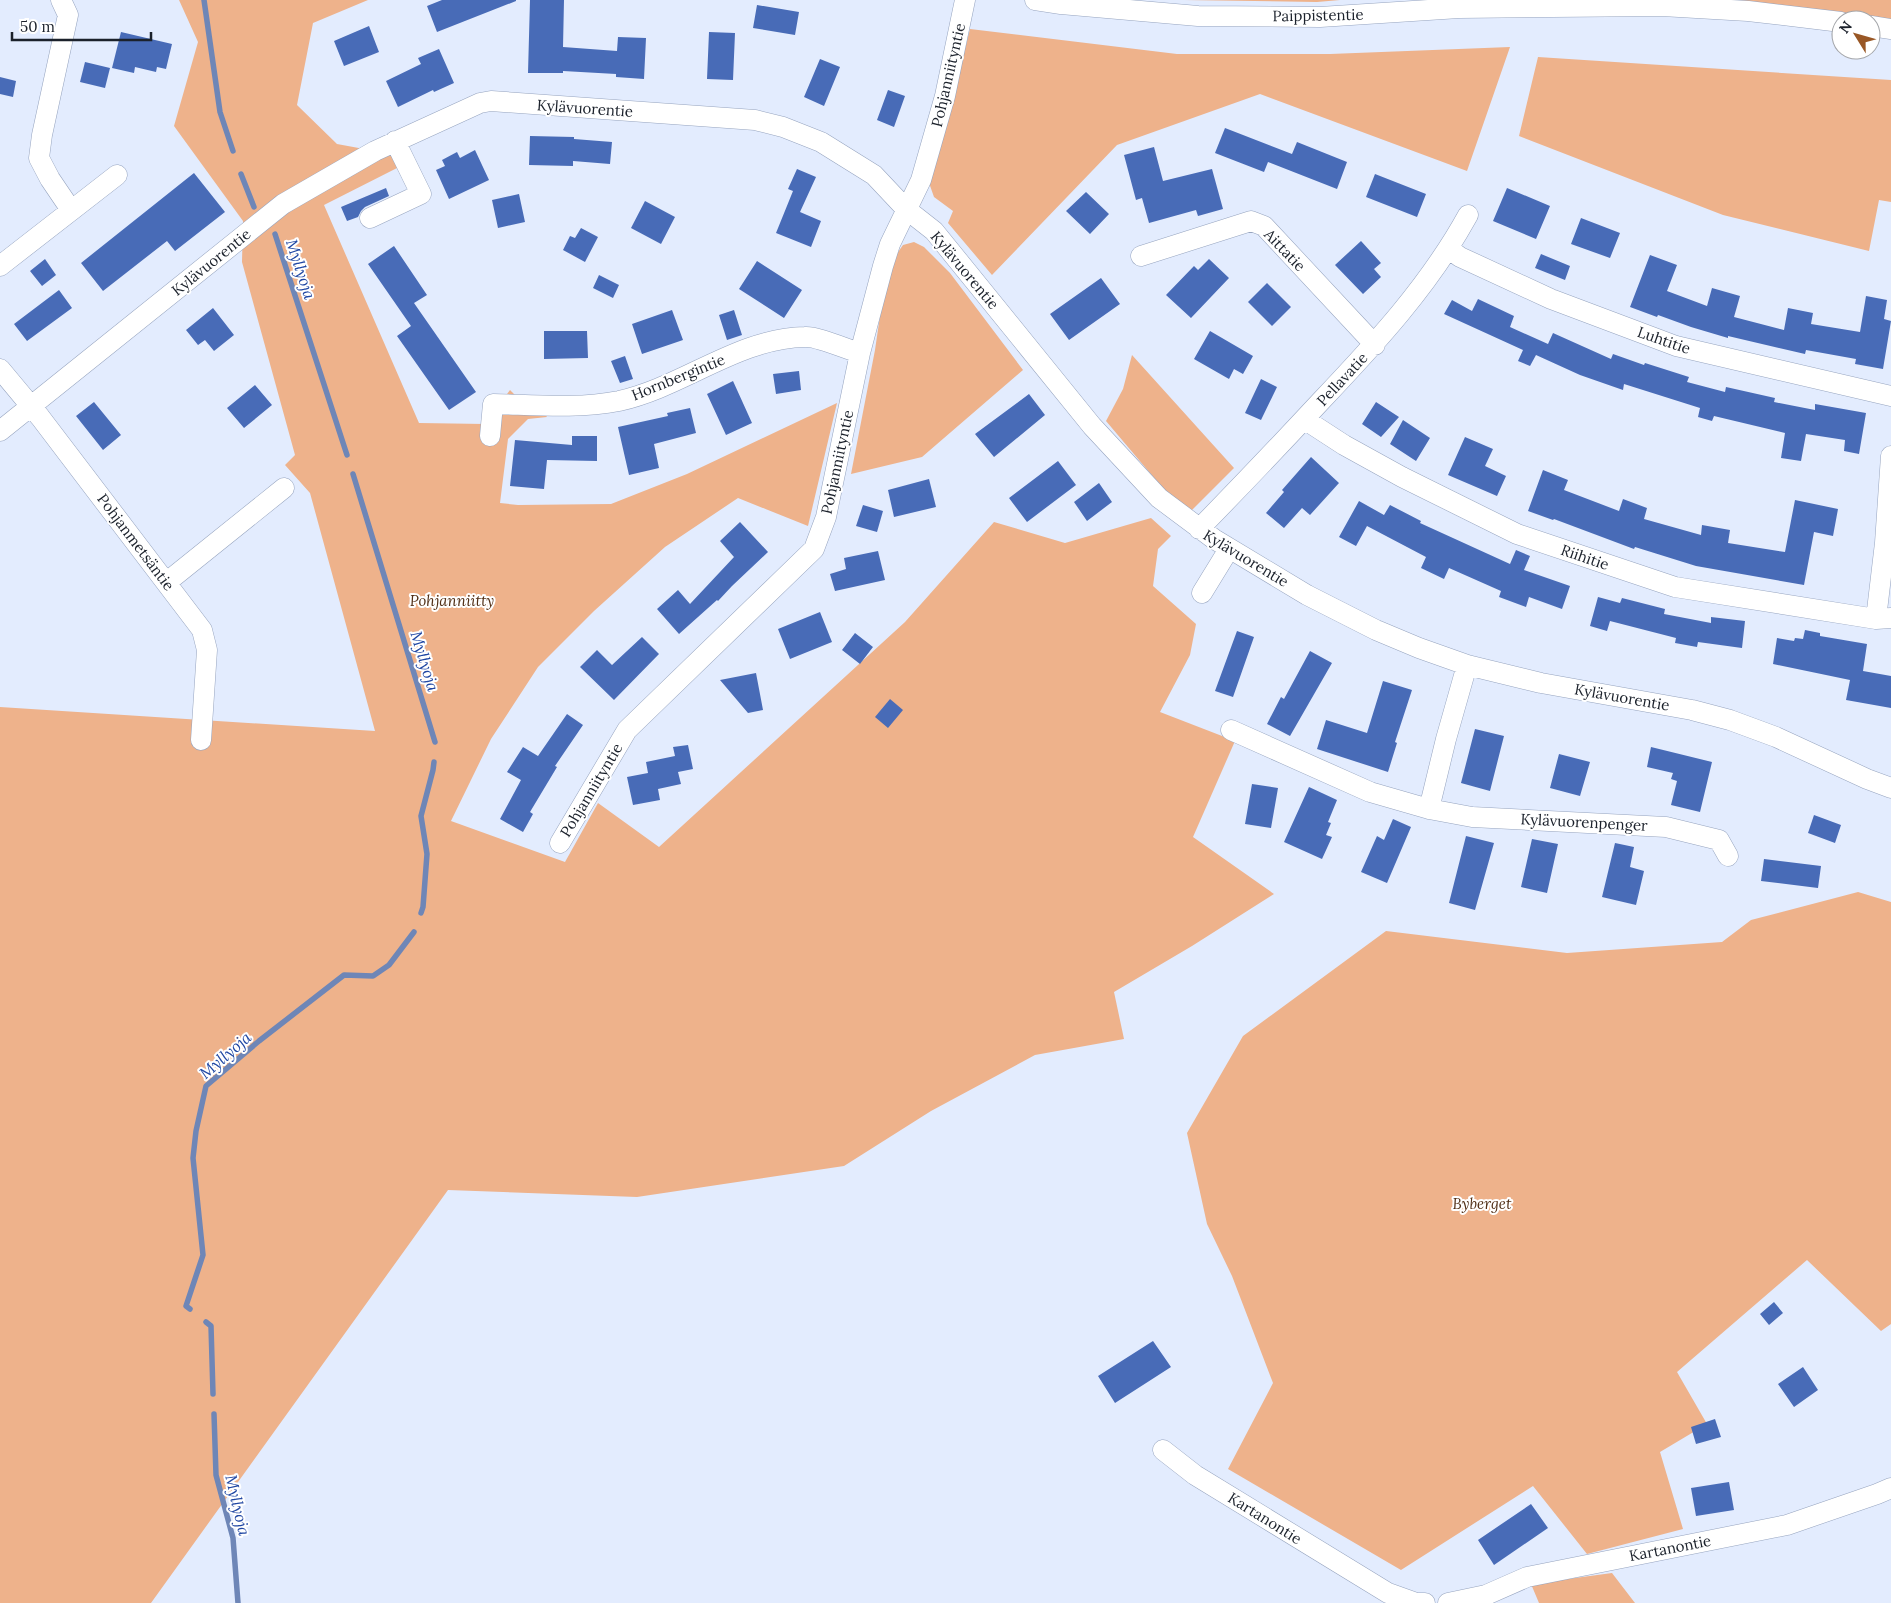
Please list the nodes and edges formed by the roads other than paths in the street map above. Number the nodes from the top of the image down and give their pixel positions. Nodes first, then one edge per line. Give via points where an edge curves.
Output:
1 (61, 0) edge
2 (965, 0) edge
3 (1035, 0) edge
4 (1494, 4) edge
5 (1831, 21) edge
6 (395, 141) junction
7 (117, 175) dead end
8 (906, 209) junction
9 (71, 210) junction
10 (1468, 215) dead end
11 (370, 218) dead end
12 (1449, 249) junction
13 (1142, 256) dead end
14 (0, 266) edge
15 (1375, 344) junction
16 (860, 353) junction
17 (0, 369) edge
18 (1891, 396) edge
19 (32, 407) junction
20 (1304, 419) junction
21 (0, 431) edge
22 (490, 436) dead end
23 (1891, 456) edge
24 (284, 488) dead end
25 (1199, 529) junction
26 (1230, 549) junction
27 (167, 582) junction
28 (1202, 593) dead end
29 (1883, 619) edge
30 (1467, 666) junction
31 (1231, 730) dead end
32 (201, 740) dead end
33 (1891, 788) edge
34 (1429, 809) junction
35 (560, 843) dead end
36 (1728, 856) dead end
37 (1164, 1450) dead end
38 (1891, 1488) edge
39 (1425, 1603) edge
40 (1448, 1603) edge

1 - 9 street via 68,15 38,158
2 - 8 street, Pohjanniityntie via 946,96 921,180
3 - 4 street, Paippistentie via 1188,15 1320,17
4 - 5 street, Paippistentie via 1662,6 1748,11
6 - 8 street, Kylävuorentie via 491,101 755,120 821,142 874,175
6 - 11 street via 421,194
6 - 19 street, Kylävuorentie via 283,204
7 - 9 street
8 - 16 street, Pohjanniityntie via 890,244
8 - 25 street, Kylävuorentie via 934,231 1106,441 1159,498
9 - 14 street
10 - 12 street, Pellavatie
12 - 15 street, Pellavatie
12 - 18 street, Luhtitie via 1551,298 1676,346
13 - 15 street, Aittatie via 1251,221 1264,226
15 - 20 street, Pellavatie
16 - 22 street, Hornbergintie via 807,336 768,342 661,387 619,400 566,406 493,404
16 - 35 street, Pohjanniityntie via 826,517 814,549 627,730
17 - 19 street, Pohjanmetsäntie
19 - 21 street, Kylävuorentie
19 - 27 street, Pohjanmetsäntie
20 - 25 street, Pellavatie
20 - 29 street, Riihitie via 1402,477 1517,534 1675,587
23 - 29 street
24 - 27 street
25 - 26 street, Kylävuorentie
26 - 28 street
26 - 30 street, Kylävuorentie via 1307,595 1376,630
27 - 32 street, Pohjanmetsäntie via 202,630 206,650
30 - 33 street, Kylävuorentie via 1730,720
30 - 34 street
31 - 34 street, Kylävuorenpenger via 1370,792
34 - 36 street, Kylävuorenpenger via 1472,817 1666,827 1719,840
37 - 39 street, Kartanontie via 1195,1474 1388,1593
38 - 40 street, Kartanontie via 1787,1525 1527,1577 1486,1595

